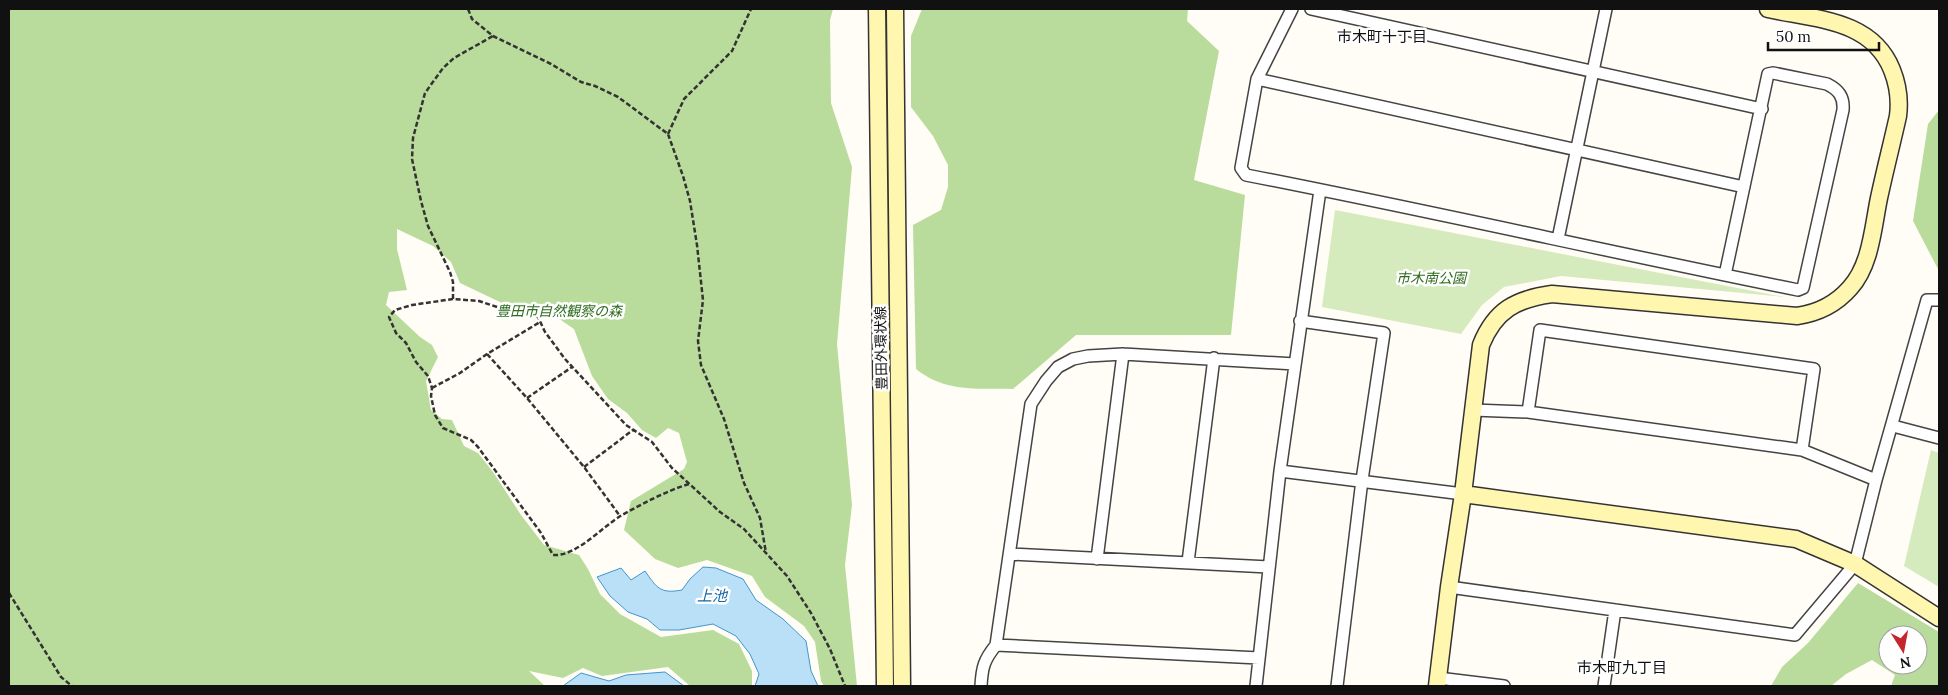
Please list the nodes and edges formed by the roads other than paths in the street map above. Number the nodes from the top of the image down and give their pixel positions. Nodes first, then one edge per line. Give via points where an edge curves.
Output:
1 (877, 9) edge
2 (895, 9) edge
3 (1292, 9) edge
4 (1311, 9) edge
5 (1606, 9) edge
6 (1768, 9) edge
7 (1786, 11) edge
8 (1594, 71) junction
9 (1256, 79) junction
10 (1762, 109) junction
11 (1577, 151) junction
12 (1744, 187) junction
13 (1320, 190) junction
14 (1558, 239) junction
15 (1724, 275) junction
16 (1939, 300) edge
17 (1300, 321) junction
18 (1123, 354) junction
19 (1214, 358) junction
20 (1295, 364) junction
21 (1473, 410) junction
22 (1528, 412) junction
23 (1892, 426) junction
24 (1939, 438) edge
25 (1802, 450) junction
26 (1280, 471) junction
27 (1362, 480) junction
28 (1876, 480) junction
29 (1464, 494) junction
30 (1010, 554) junction
31 (1097, 559) junction
32 (1188, 562) junction
33 (1855, 564) junction
34 (1269, 567) junction
35 (1449, 587) junction
36 (1615, 610) junction
37 (1939, 618) edge
38 (996, 645) junction
39 (1258, 658) junction
40 (1438, 682) edge
41 (885, 686) edge
42 (902, 686) edge
43 (981, 686) edge
44 (1256, 686) edge
45 (1337, 686) edge
46 (1504, 686) edge
47 (1604, 686) edge

1 - 41 street, 豊田外環状線
2 - 42 street, 豊田外環状線
3 - 9 street
4 - 8 street
5 - 8 street
6 - 7 street
7 - 21 street via 1848,26 1872,40 1890,64 1897,83 1898,116 1866,258 1850,288 1820,311 1797,316 1552,294 1523,300 1497,317 1486,333 1481,345
8 - 10 street
8 - 11 street
9 - 11 street
9 - 13 street via 1241,168 1246,175
10 - 12 street
10 - 15 street via 1768,74 1773,72 1827,84 1835,88 1843,104 1803,288 1798,290
11 - 12 street
11 - 14 street
12 - 15 street
13 - 14 street
13 - 17 street
14 - 15 street
16 - 23 street via 1927,300
17 - 20 street
17 - 27 street via 1384,333
18 - 19 street
18 - 30 street via 1073,359 1058,367 1033,400
18 - 31 street
19 - 20 street
19 - 32 street
20 - 26 street
21 - 22 street
21 - 29 street
22 - 25 street
22 - 25 street via 1540,330 1814,369
23 - 24 street
23 - 28 street
25 - 28 street
26 - 27 street
26 - 34 street
27 - 29 street
27 - 45 street
28 - 33 street
29 - 33 street via 1796,539
29 - 35 street
30 - 31 street
30 - 38 street
31 - 32 street
32 - 34 street
33 - 36 street via 1796,635
33 - 37 street
34 - 39 street
35 - 36 street
35 - 40 street
36 - 47 street
38 - 39 street
38 - 43 street via 982,668
39 - 44 street
40 - 46 street

